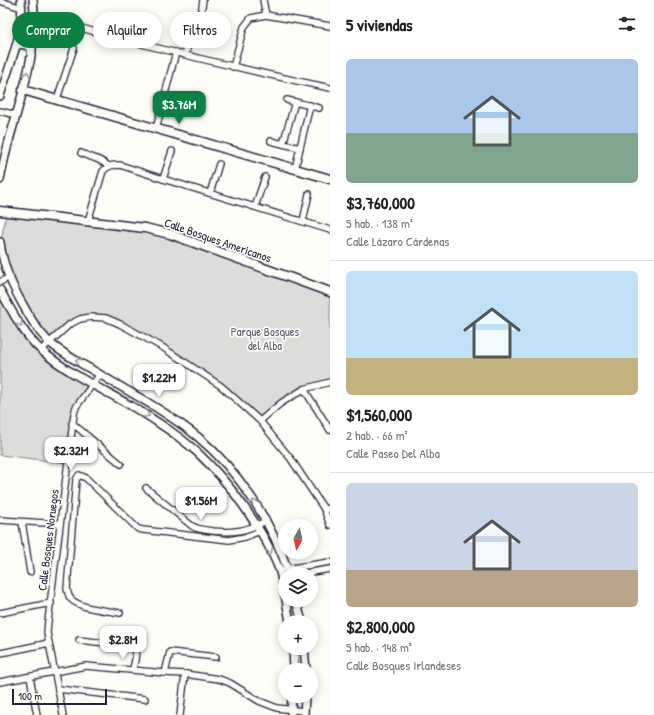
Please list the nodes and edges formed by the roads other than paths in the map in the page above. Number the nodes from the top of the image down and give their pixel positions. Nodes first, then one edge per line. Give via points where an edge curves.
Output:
1 (21, 0) edge
2 (33, 0) edge
3 (203, 0) edge
4 (263, 0) edge
5 (0, 1) edge
6 (22, 8) junction
7 (22, 12) edge
8 (35, 12) edge
9 (266, 15) junction
10 (330, 26) edge
11 (85, 30) edge
12 (15, 48) edge
13 (29, 48) edge
14 (32, 48) edge
15 (74, 48) dead end
16 (32, 52) junction
17 (176, 52) junction
18 (185, 54) junction
19 (233, 68) junction
20 (2, 85) edge
21 (330, 88) edge
22 (22, 90) junction
23 (0, 96) edge
24 (57, 99) junction
25 (287, 100) dead end
26 (295, 102) junction
27 (310, 105) junction
28 (319, 108) dead end
29 (0, 111) edge
30 (16, 115) junction
31 (156, 129) junction
32 (271, 141) dead end
33 (283, 144) junction
34 (300, 148) junction
35 (172, 151) dead end
36 (81, 153) dead end
37 (219, 164) dead end
38 (109, 166) junction
39 (295, 169) junction
40 (265, 177) dead end
41 (330, 179) edge
42 (0, 180) edge
43 (163, 180) junction
44 (210, 193) junction
45 (310, 194) dead end
46 (255, 207) junction
47 (0, 211) edge
48 (88, 221) junction
49 (303, 221) junction
50 (330, 230) edge
51 (0, 242) edge
52 (8, 278) junction
53 (0, 282) edge
54 (0, 290) edge
55 (330, 292) edge
56 (49, 342) junction
57 (41, 350) junction
58 (100, 374) junction
59 (330, 382) edge
60 (93, 384) junction
61 (304, 389) junction
62 (260, 422) junction
63 (72, 423) junction
64 (330, 430) edge
65 (121, 464) dead end
66 (146, 488) dead end
67 (327, 509) edge
68 (0, 520) edge
69 (266, 521) junction
70 (22, 522) junction
71 (60, 524) junction
72 (330, 525) edge
73 (258, 529) junction
74 (330, 562) edge
75 (279, 567) edge
76 (287, 567) edge
77 (307, 567) edge
78 (330, 569) edge
79 (318, 571) edge
80 (30, 572) dead end
81 (51, 603) junction
82 (120, 612) dead end
83 (0, 613) edge
84 (79, 640) dead end
85 (49, 643) junction
86 (1, 653) dead end
87 (216, 657) dead end
88 (133, 670) junction
89 (54, 671) junction
90 (165, 673) junction
91 (185, 674) junction
92 (30, 677) junction
93 (0, 682) edge
94 (58, 689) junction
95 (145, 699) dead end
96 (292, 703) edge
97 (305, 703) edge
98 (291, 713) edge
99 (304, 713) edge
100 (37, 715) edge
101 (63, 715) edge
102 (180, 715) edge

1 - 6 street
2 - 8 street
3 - 18 street via 201,14
4 - 9 street
5 - 6 street
6 - 7 street
9 - 10 street
9 - 19 street via 252,18 244,27
11 - 17 street
12 - 20 street
13 - 16 street
14 - 16 street
15 - 24 street
22 -> 16 street
17 - 18 street
17 - 31 street
18 - 19 street
19 - 21 street
20 - 23 street
22 - 24 main road
22 - 30 street
24 - 31 main road
25 - 26 street
26 - 27 street
26 - 33 street
27 - 28 street
27 - 34 street
29 - 30 street
30 - 42 street
31 - 39 main road
32 - 33 street
33 - 34 street
34 - 39 street
35 - 43 street
36 - 38 street
37 - 44 street
38 - 43 street via 120,165
38 - 48 street via 103,171
39 - 41 main road
40 - 46 street
43 - 44 street
44 - 46 street
45 - 49 street
46 - 49 street
47 - 48 main road, Calle Bosques Americanos
48 - 55 main road, Calle Bosques Americanos via 145,228 170,234
49 - 50 street
51 - 52 street
52 - 53 street
52 - 56 street via 34,325
54 -> 57 street via 20,326
56 - 57 street
58 -> 56 street
56 - 62 street via 80,319 106,318 162,347 221,386
57 - 60 street
58 - 60 street, Calle Bosques Noruegos
69 -> 58 street via 238,480 199,438 166,414
59 - 61 street
60 - 63 street, Calle Bosques Noruegos via 76,407
60 -> 73 street via 157,421 197,452 224,481
61 - 62 street via 280,403
61 - 64 street
62 - 67 street
63 - 65 street
63 - 71 street, Calle Bosques Noruegos
66 - 73 street via 198,530 236,532
67 - 72 street
68 - 70 street
69 - 73 street
69 - 76 street via 276,538
70 - 71 street
70 - 80 street
71 - 81 street, Calle Bosques Noruegos
73 -> 75 street
73 - 82 street via 245,537 230,540 138,529 86,478 79,475 76,480 67,589 69,597 75,603 84,606
74 - 77 street
78 - 79 street
81 - 83 street
81 - 85 street, Calle Bosques Noruegos via 47,633
84 - 88 street via 132,646 136,651
85 - 86 street
85 - 89 street, Calle Bosques Noruegos
87 - 90 street via 170,652
88 - 89 street via 86,666
88 - 90 street
89 - 92 street
89 - 94 street, Calle Bosques Noruegos
90 - 91 street
91 - 98 street via 230,683 259,701
91 - 102 street
92 - 93 street
92 - 100 street
94 - 95 street
94 - 101 street, Calle Bosques Noruegos
96 - 98 street
97 - 99 street
98 - 99 street

